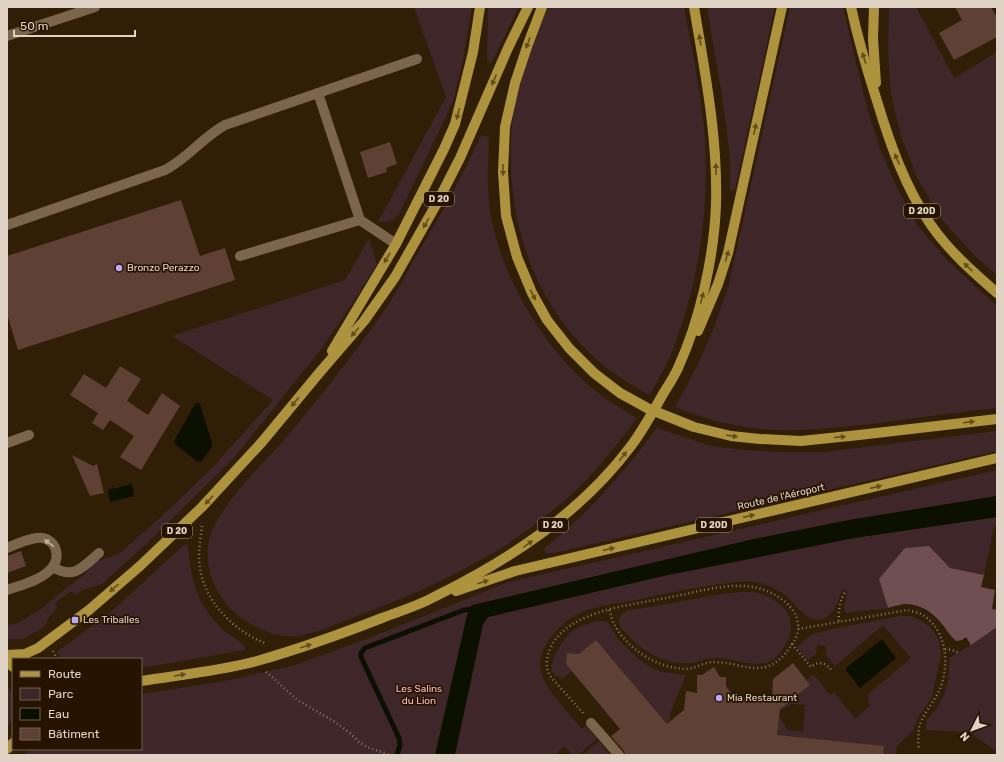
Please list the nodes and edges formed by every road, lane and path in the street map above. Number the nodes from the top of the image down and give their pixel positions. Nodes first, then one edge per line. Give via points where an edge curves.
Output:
1 (95, 7) edge
2 (480, 7) edge
3 (528, 7) edge
4 (542, 7) edge
5 (694, 7) edge
6 (782, 7) edge
7 (851, 7) edge
8 (874, 7) edge
9 (7, 36) edge
10 (417, 59) dead end
11 (318, 93) junction
12 (879, 109) junction
13 (360, 220) junction
14 (7, 225) edge
15 (396, 244) junction
16 (240, 256) dead end
17 (997, 293) edge
18 (678, 368) junction
19 (320, 372) junction
20 (997, 419) edge
21 (29, 435) dead end
22 (7, 443) edge
23 (997, 458) edge
24 (208, 501) junction
25 (7, 548) edge
26 (99, 553) dead end
27 (53, 567) junction
28 (7, 590) edge
29 (846, 591) dead end
30 (433, 598) junction
31 (609, 610) junction
32 (839, 621) junction
33 (798, 629) junction
34 (792, 644) junction
35 (945, 649) junction
36 (291, 650) junction
37 (53, 651) dead end
38 (959, 653) dead end
39 (7, 655) edge
40 (56, 658) edge
41 (262, 671) dead end
42 (833, 672) dead end
43 (142, 681) edge
44 (591, 723) joint
45 (919, 749) dead end
46 (390, 755) edge
47 (619, 755) edge

1 - 9 lane
2 -> 15 main road, D 20 via 455,124
3 -> 19 main road, D 20 via 460,158 403,264 364,320
4 -> 20 main road via 515,83 505,126 503,172 506,216 517,257 547,320 569,348 594,373 620,393 649,409 694,427 731,436 801,441
18 -> 5 main road, D 20 via 706,284 716,206 716,164 711,114
18 -> 6 main road via 705,316 728,253
12 -> 7 main road via 859,44
8 - 12 main road, D 20D via 874,70
10 - 11 lane
11 - 13 lane
11 - 14 lane via 225,125 174,166 165,170
17 -> 12 main road, D 20D via 954,254 932,226 913,196 898,163
13 - 15 lane
13 - 16 lane
15 -> 19 main road, D 20
30 -> 18 main road, D 20 via 515,553 566,515 631,446 648,422
19 -> 24 main road, D 20 via 262,442
21 - 22 lane
30 -> 23 main road, Route de l'Aéroport / D 20D via 515,571
24 - 36 path via 199,556 204,585 212,600 234,625 257,640 272,647
24 -> 39 main road, D 20 via 140,566 52,638 31,652
27 -> 25 lane via 56,549 47,540 36,538
26 - 27 lane via 74,573 60,572
27 - 28 lane via 40,577
29 - 32 path via 843,594
36 -> 30 main road, D 20 via 342,634
31 - 33 path via 715,588 745,587 761,589 785,602 794,612
31 - 34 path via 614,623 630,644 650,659 673,668 686,669 714,662 741,667 766,667 780,659
31 - 44 path via 568,627 553,642 546,660 550,676
32 - 33 path
32 - 35 path via 908,610 929,619 937,628
33 - 34 path
34 - 42 path via 811,667 820,663
35 - 38 path
35 - 45 path via 944,674 940,689 919,727
43 -> 36 main road, D 20 via 255,661
37 - 40 path
41 - 46 path via 270,674 299,701 335,722 359,742
44 - 47 lane

